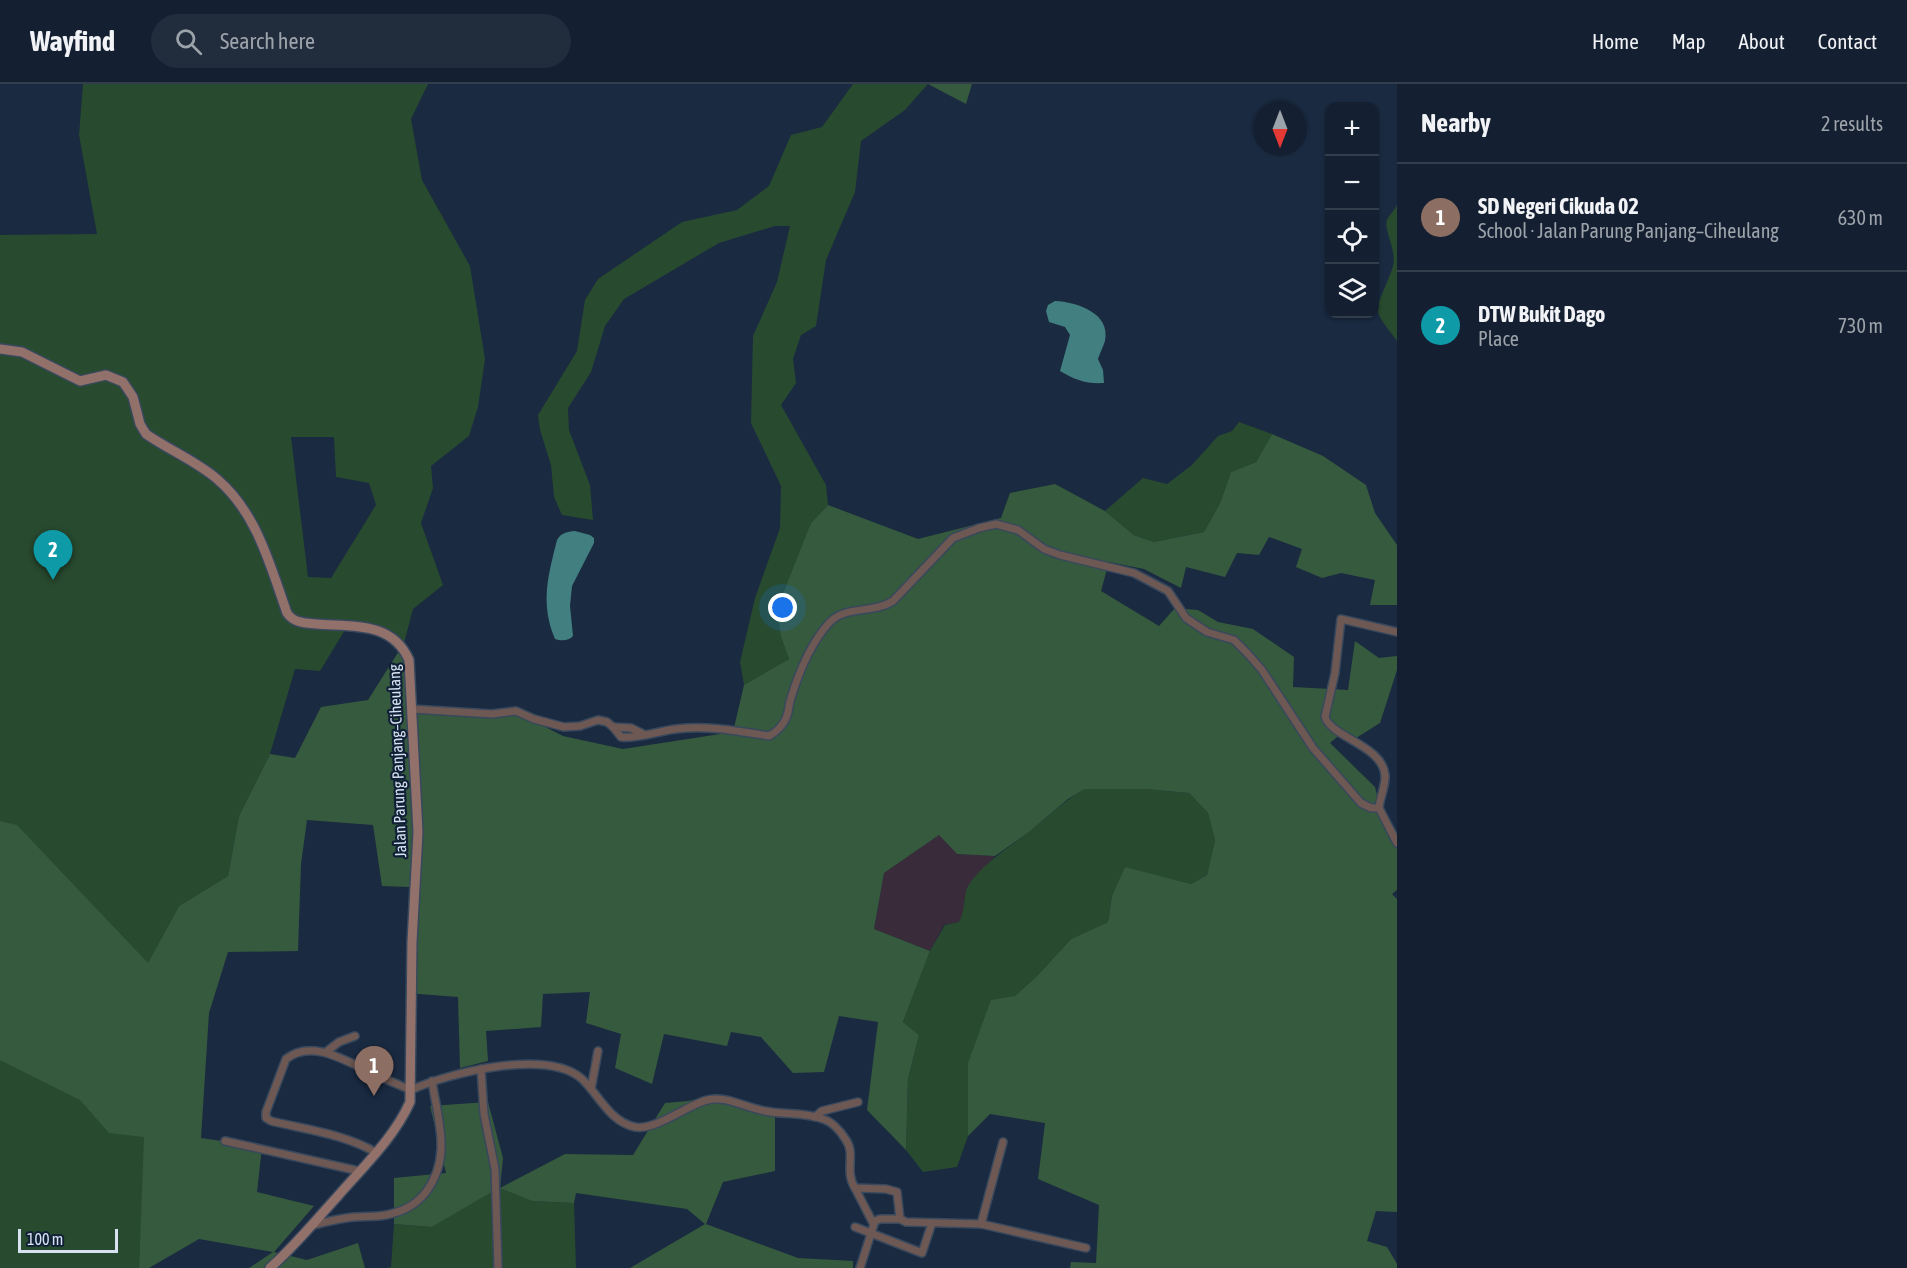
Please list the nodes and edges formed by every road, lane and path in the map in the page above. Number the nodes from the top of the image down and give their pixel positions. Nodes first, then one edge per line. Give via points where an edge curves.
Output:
1 (0, 349) edge
2 (1397, 632) edge
3 (412, 710) junction
4 (1379, 808) junction
5 (1397, 843) edge
6 (355, 1036) dead end
7 (598, 1051) dead end
8 (326, 1052) junction
9 (481, 1069) junction
10 (432, 1081) junction
11 (591, 1089) junction
12 (411, 1090) junction
13 (858, 1102) dead end
14 (815, 1117) junction
15 (225, 1141) dead end
16 (1003, 1142) dead end
17 (377, 1153) junction
18 (359, 1172) junction
19 (855, 1188) junction
20 (900, 1219) junction
21 (873, 1223) junction
22 (932, 1223) junction
23 (981, 1224) junction
24 (312, 1225) junction
25 (855, 1227) dead end
26 (870, 1233) junction
27 (1086, 1248) dead end
28 (270, 1268) edge
29 (498, 1268) edge
30 (860, 1268) edge

1 - 3 street, Jalan Parung Panjang–Ciheulang via 22,352 80,381 106,375 123,382 133,397 146,434 216,478 245,511 262,543 291,619 377,630 388,633 405,649
2 - 4 street via 1341,619 1325,717 1330,725 1371,752 1384,769
3 - 4 street via 492,714 516,711 554,725 580,726 598,720 607,722 621,737 631,738 700,727 769,736 776,733 787,717 795,682 829,623 845,612 886,606 953,538 996,524 1018,530 1044,549 1134,573 1168,591 1186,618 1207,632 1234,640 1248,654 1313,748 1361,803
3 - 12 street, Jalan Parung Panjang–Ciheulang via 418,832 412,942
4 - 5 street
6 - 8 street
7 - 11 street
8 - 12 street
8 - 17 street via 301,1052 286,1059 266,1118 338,1136
9 - 10 street
9 - 11 street via 506,1064 558,1068 577,1075
9 - 29 street via 484,1114 495,1169
10 - 12 street
10 - 24 street via 442,1147 436,1179 423,1196 409,1207 386,1215
11 - 14 street via 610,1113 634,1127 656,1123 714,1099 765,1112
12 - 17 street, Jalan Parung Panjang–Ciheulang via 403,1118
13 - 14 street via 822,1111
14 - 19 street via 829,1121 848,1142 849,1179
15 - 18 street
16 - 23 street
17 - 18 street, Jalan Parung Panjang–Ciheulang
18 - 24 street, Jalan Parung Panjang–Ciheulang
19 - 20 street via 897,1192
19 - 21 street
20 - 21 street via 879,1219
20 - 22 street
21 - 26 street
22 - 23 street
22 - 26 street via 922,1253
23 - 27 street
24 - 28 street, Jalan Parung Panjang–Ciheulang
25 - 26 street
26 - 30 street

